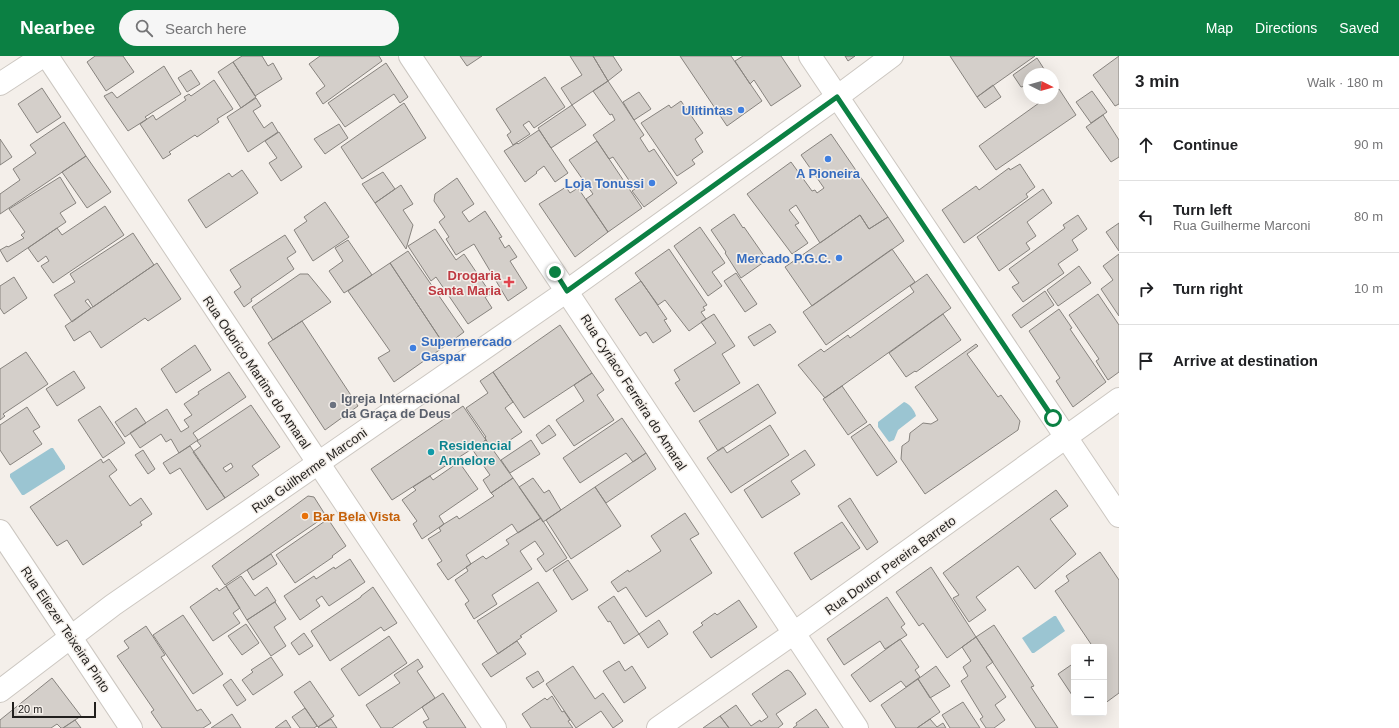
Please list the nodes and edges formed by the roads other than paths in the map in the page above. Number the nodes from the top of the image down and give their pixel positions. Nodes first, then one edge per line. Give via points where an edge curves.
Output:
1 (42, 56) edge
2 (47, 56) edge
3 (410, 56) edge
4 (810, 56) edge
5 (892, 56) edge
6 (0, 84) edge
7 (837, 97) junction
8 (567, 291) junction
9 (1119, 399) edge
10 (1066, 438) junction
11 (318, 464) junction
12 (1119, 516) edge
13 (0, 530) edge
14 (794, 634) junction
15 (71, 637) junction
16 (0, 691) edge
17 (131, 728) edge
18 (495, 728) edge
19 (658, 728) edge
20 (857, 728) edge

1 - 6 street
2 - 11 street, Rua Odorico Martins do Amaral
3 - 8 street, Rua Cyriaco Ferreira do Amaral
4 - 7 street
5 - 7 street, Rua Guilherme Marconi
7 - 8 street, Rua Guilherme Marconi
7 - 10 street
8 - 11 street, Rua Guilherme Marconi
8 - 14 street, Rua Cyriaco Ferreira do Amaral
9 - 10 street, Rua Doutor Pereira Barreto
10 - 12 street
10 - 14 street, Rua Doutor Pereira Barreto
11 - 15 street, Rua Guilherme Marconi via 113,605
11 - 18 street, Rua Odorico Martins do Amaral
13 - 15 street, Rua Eliezer Teixeira Pinto
14 - 19 street, Rua Doutor Pereira Barreto
14 - 20 street, Rua Cyriaco Ferreira do Amaral
15 - 16 street, Rua Guilherme Marconi
15 - 17 street, Rua Eliezer Teixeira Pinto

